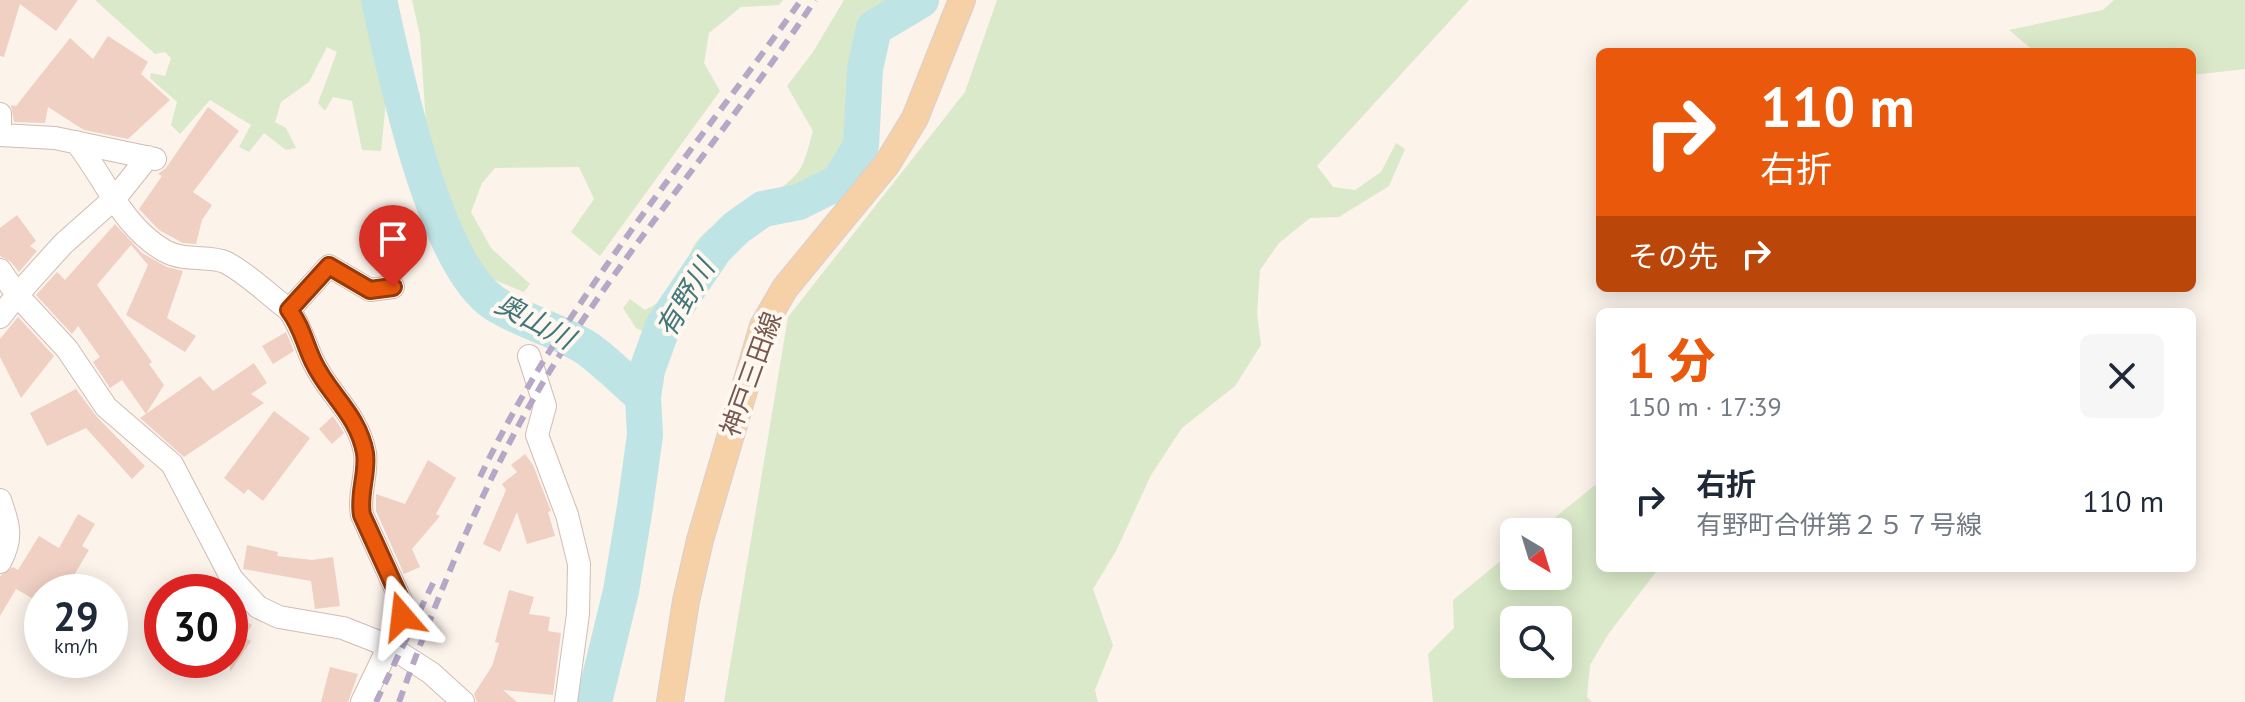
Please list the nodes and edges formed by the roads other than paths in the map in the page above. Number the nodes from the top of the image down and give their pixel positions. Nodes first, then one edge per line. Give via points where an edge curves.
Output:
1 (962, 0) edge
2 (0, 114) edge
3 (0, 135) edge
4 (76, 142) junction
5 (114, 198) junction
6 (0, 270) edge
7 (393, 287) dead end
8 (17, 295) junction
9 (289, 310) junction
10 (0, 317) edge
11 (529, 356) dead end
12 (0, 500) edge
13 (0, 562) edge
14 (389, 646) junction
15 (362, 702) edge
16 (463, 702) edge
17 (566, 702) edge
18 (670, 702) edge

1 - 18 main road, 神戸三田線 via 915,118 857,204 785,288 763,326 700,540
2 - 3 street
3 - 4 street
4 - 5 street
4 - 5 street via 152,158
5 - 8 street
5 - 9 street via 131,223 167,252 223,261
6 - 8 street
7 - 9 street via 370,290 329,266
8 - 10 street
8 - 14 street via 67,349 106,407 172,464 232,579 258,607 279,617 343,628
9 - 14 street via 301,326 313,363 355,421 365,455 362,515 403,605
11 - 17 street via 545,406 537,435 579,564
12 - 13 street via 10,527
14 - 15 street
14 - 16 street

